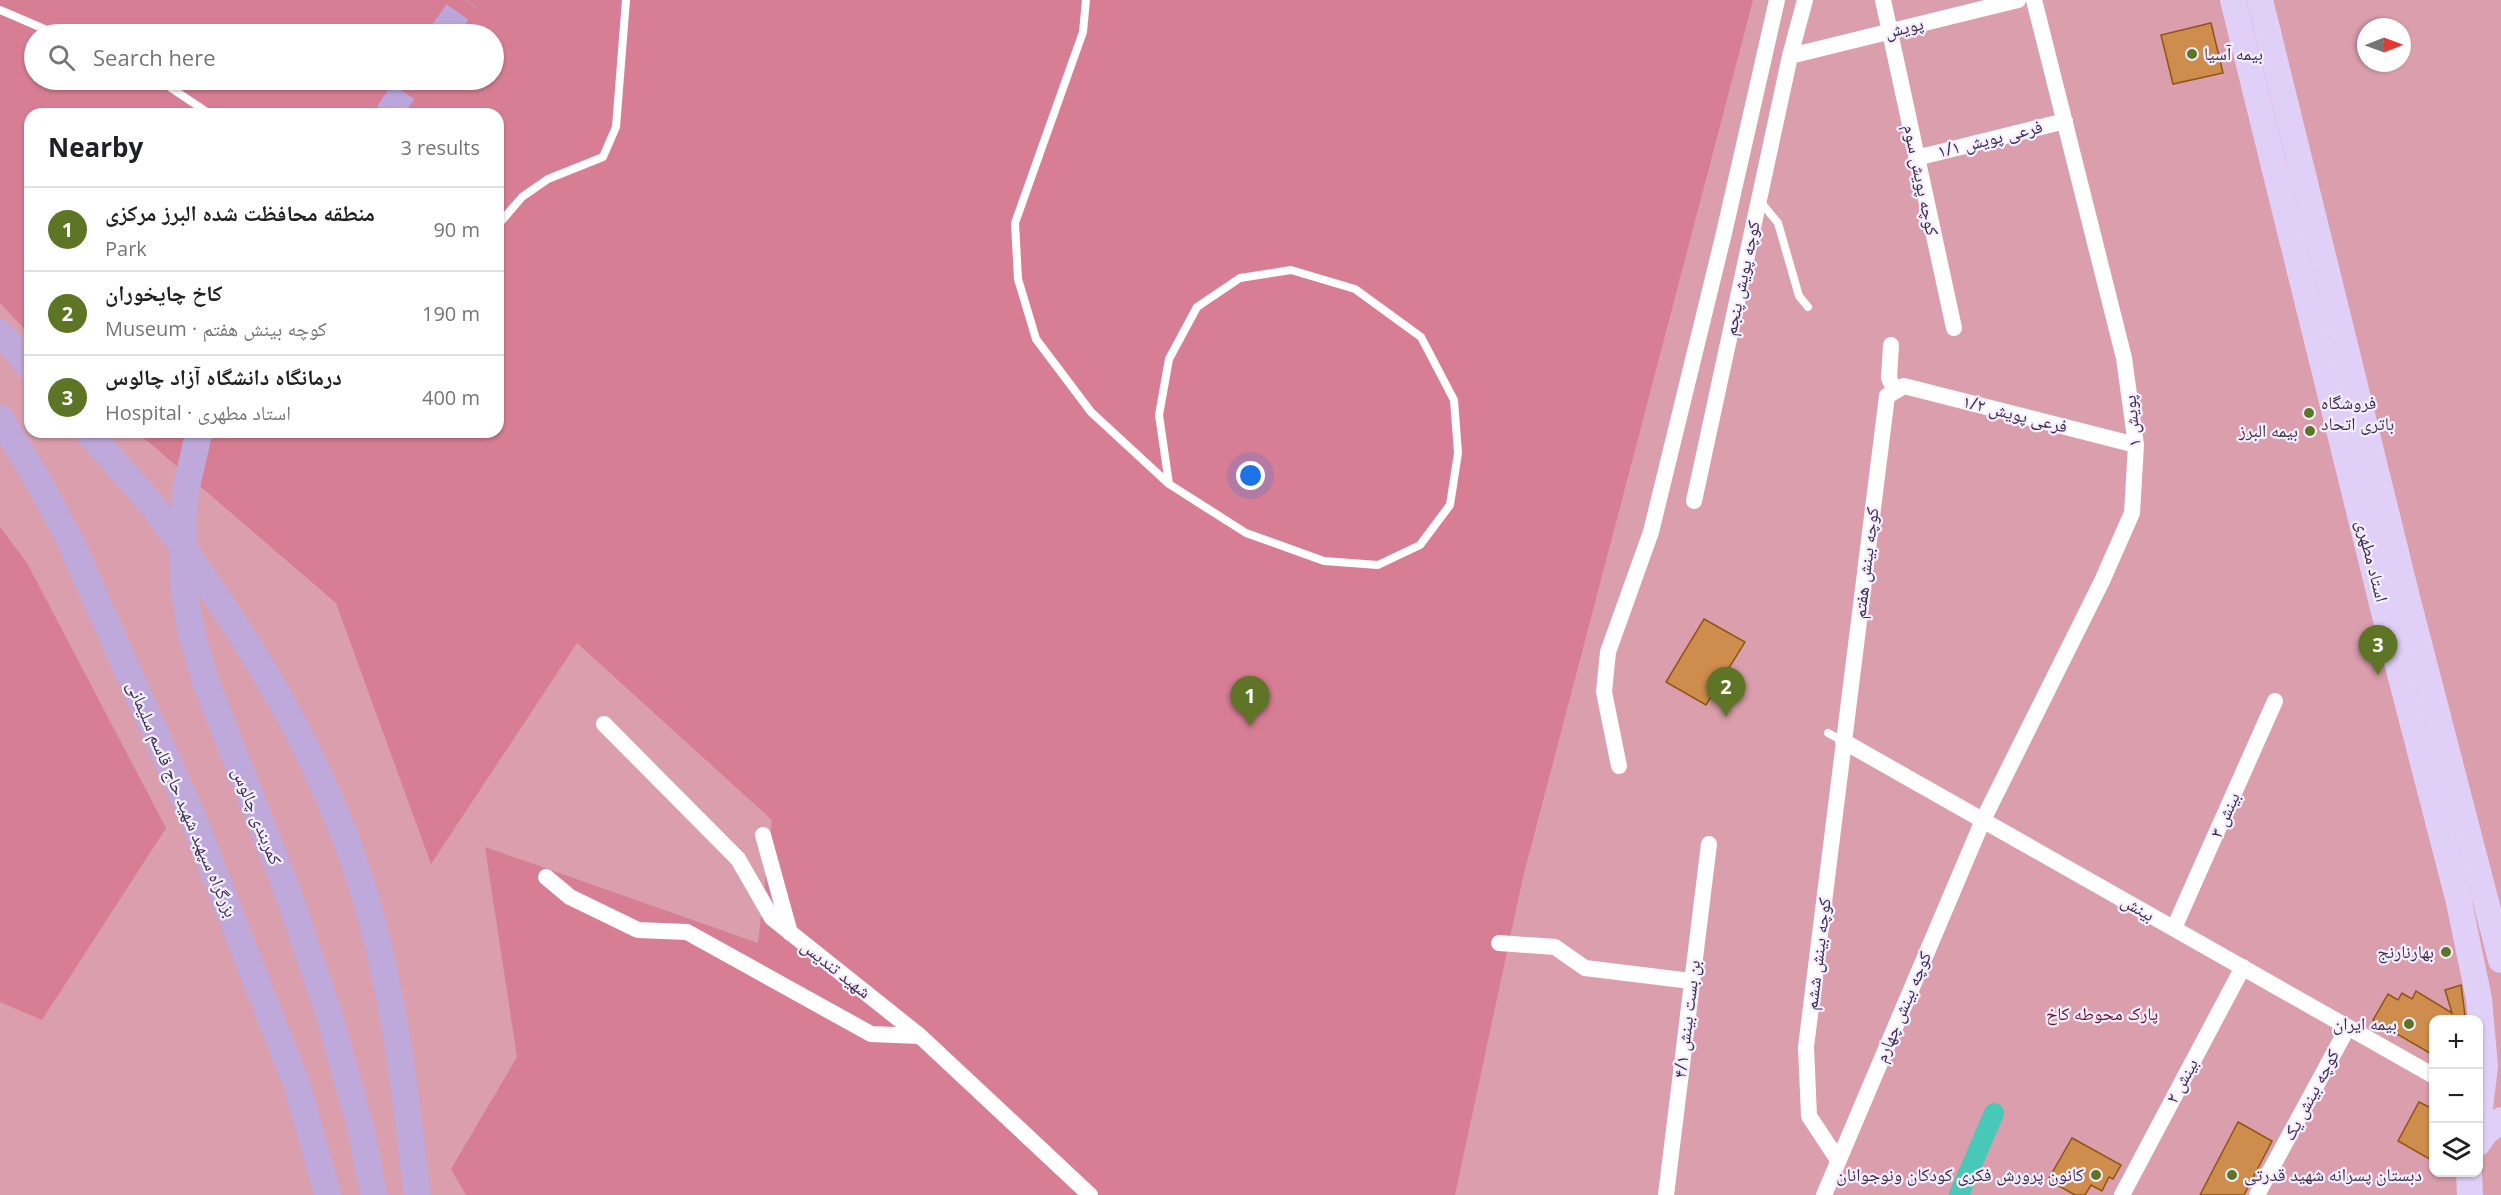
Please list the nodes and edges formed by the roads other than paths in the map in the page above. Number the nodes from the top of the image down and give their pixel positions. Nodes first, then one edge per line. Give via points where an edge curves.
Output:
1 (626, 0) edge
2 (1086, 0) edge
3 (1777, 0) edge
4 (1805, 0) edge
5 (1883, 0) edge
6 (2018, 0) edge
7 (2034, 0) edge
8 (2233, 0) edge
9 (2260, 0) edge
10 (0, 10) edge
11 (33, 24) edge
12 (1890, 32) junction
13 (1790, 56) junction
14 (174, 90) edge
15 (201, 108) edge
16 (2065, 121) junction
17 (1916, 158) junction
18 (1759, 200) junction
19 (504, 218) edge
20 (1808, 307) dead end
21 (1954, 328) dead end
22 (0, 333) edge
23 (1891, 345) dead end
24 (24, 359) edge
25 (1895, 391) junction
26 (0, 418) edge
27 (93, 438) edge
28 (198, 438) edge
29 (2136, 445) junction
30 (1169, 484) junction
31 (1694, 501) dead end
32 (2275, 701) dead end
33 (604, 724) dead end
34 (1828, 733) dead end
35 (1843, 741) junction
36 (1619, 766) dead end
37 (1983, 820) junction
38 (763, 835) dead end
39 (1709, 844) dead end
40 (546, 877) dead end
41 (2484, 894) junction
42 (2501, 913) edge
43 (2174, 928) junction
44 (790, 933) junction
45 (1499, 943) dead end
46 (2501, 960) edge
47 (2242, 967) junction
48 (1691, 981) junction
49 (2348, 1027) junction
50 (920, 1036) junction
51 (2493, 1073) edge
52 (2429, 1074) edge
53 (2485, 1112) edge
54 (2483, 1136) edge
55 (1838, 1160) junction
56 (328, 1195) edge
57 (374, 1195) edge
58 (417, 1195) edge
59 (1090, 1195) edge
60 (1666, 1195) edge
61 (1824, 1195) edge
62 (2122, 1195) edge
63 (2257, 1195) edge

1 - 19 lane via 616,127 603,157 548,179 522,197
2 - 30 lane via 1083,32 1015,223 1018,279 1036,339 1090,412
3 - 36 street via 1651,532 1608,652 1604,692
4 - 13 street, کوچه پویش پنجم
5 - 12 street, کوچه پویش سوم
6 - 12 street, پویش
7 - 16 street, پویش ۱
8 - 51 main road, استاد مطهری via 2459,902
9 - 41 main road, استاد مطهری
10 - 11 lane
12 - 13 street, پویش
12 - 17 street, کوچه پویش سوم
13 - 18 street, کوچه پویش پنجم
14 - 15 lane
16 - 17 street, فرعی پویش ۱/۱
16 - 29 street, پویش ۱ via 2124,358
17 - 21 street, کوچه پویش سوم
18 - 20 lane via 1778,223 1799,296
18 - 31 street, کوچه پویش پنجم
22 - 24 highway
23 - 25 street via 1889,378
25 - 29 street, فرعی پویش ۱/۲ via 1904,386
25 - 35 street, کوچه بینش هفتم via 1887,396
26 - 56 highway, بزرگراه سپهبد شهید حاج قاسم سلیمانی via 70,540 193,818 297,1085
27 - 58 highway via 148,501 243,636 320,775 358,872 381,958 399,1046
28 - 57 highway, کمربندی چالوس via 183,517 184,590 190,631 329,1014 361,1129
29 - 37 street, پویش ۱ via 2132,513
30 - 30 lane via 1246,533 1324,561 1378,565 1420,544 1450,504 1458,453 1454,400 1421,337 1355,289 1291,270 1240,278 1197,307 1169,359 1159,415
32 - 43 street, بینش ۳
33 - 44 street, شهید تندیس via 738,859 772,918
34 - 35 lane
35 - 37 street, بینش
35 - 55 street, کوچه بینش ششم via 1806,1047 1809,1116
37 - 43 street, بینش
37 - 55 street, کوچه بینش چهارم
38 - 44 street
39 - 48 street, بن بست بینش ۴/۱
40 - 50 street via 570,897 638,930 687,932 871,1034
41 - 42 lane
41 - 46 main road, استاد مطهری
43 - 47 street, بینش
44 - 50 street, شهید تندیس
45 - 48 street via 1555,947 1585,968
47 - 49 street, بینش
47 - 62 street, بینش ۲
48 - 60 street, بن بست بینش ۴/۱
49 - 52 street, بینش
49 - 63 street, کوچه بینش یک
50 - 59 street, شهید تندیس
51 - 53 main road, استاد مطهری
53 - 54 main road
55 - 61 street, کوچه بینش چهارم

